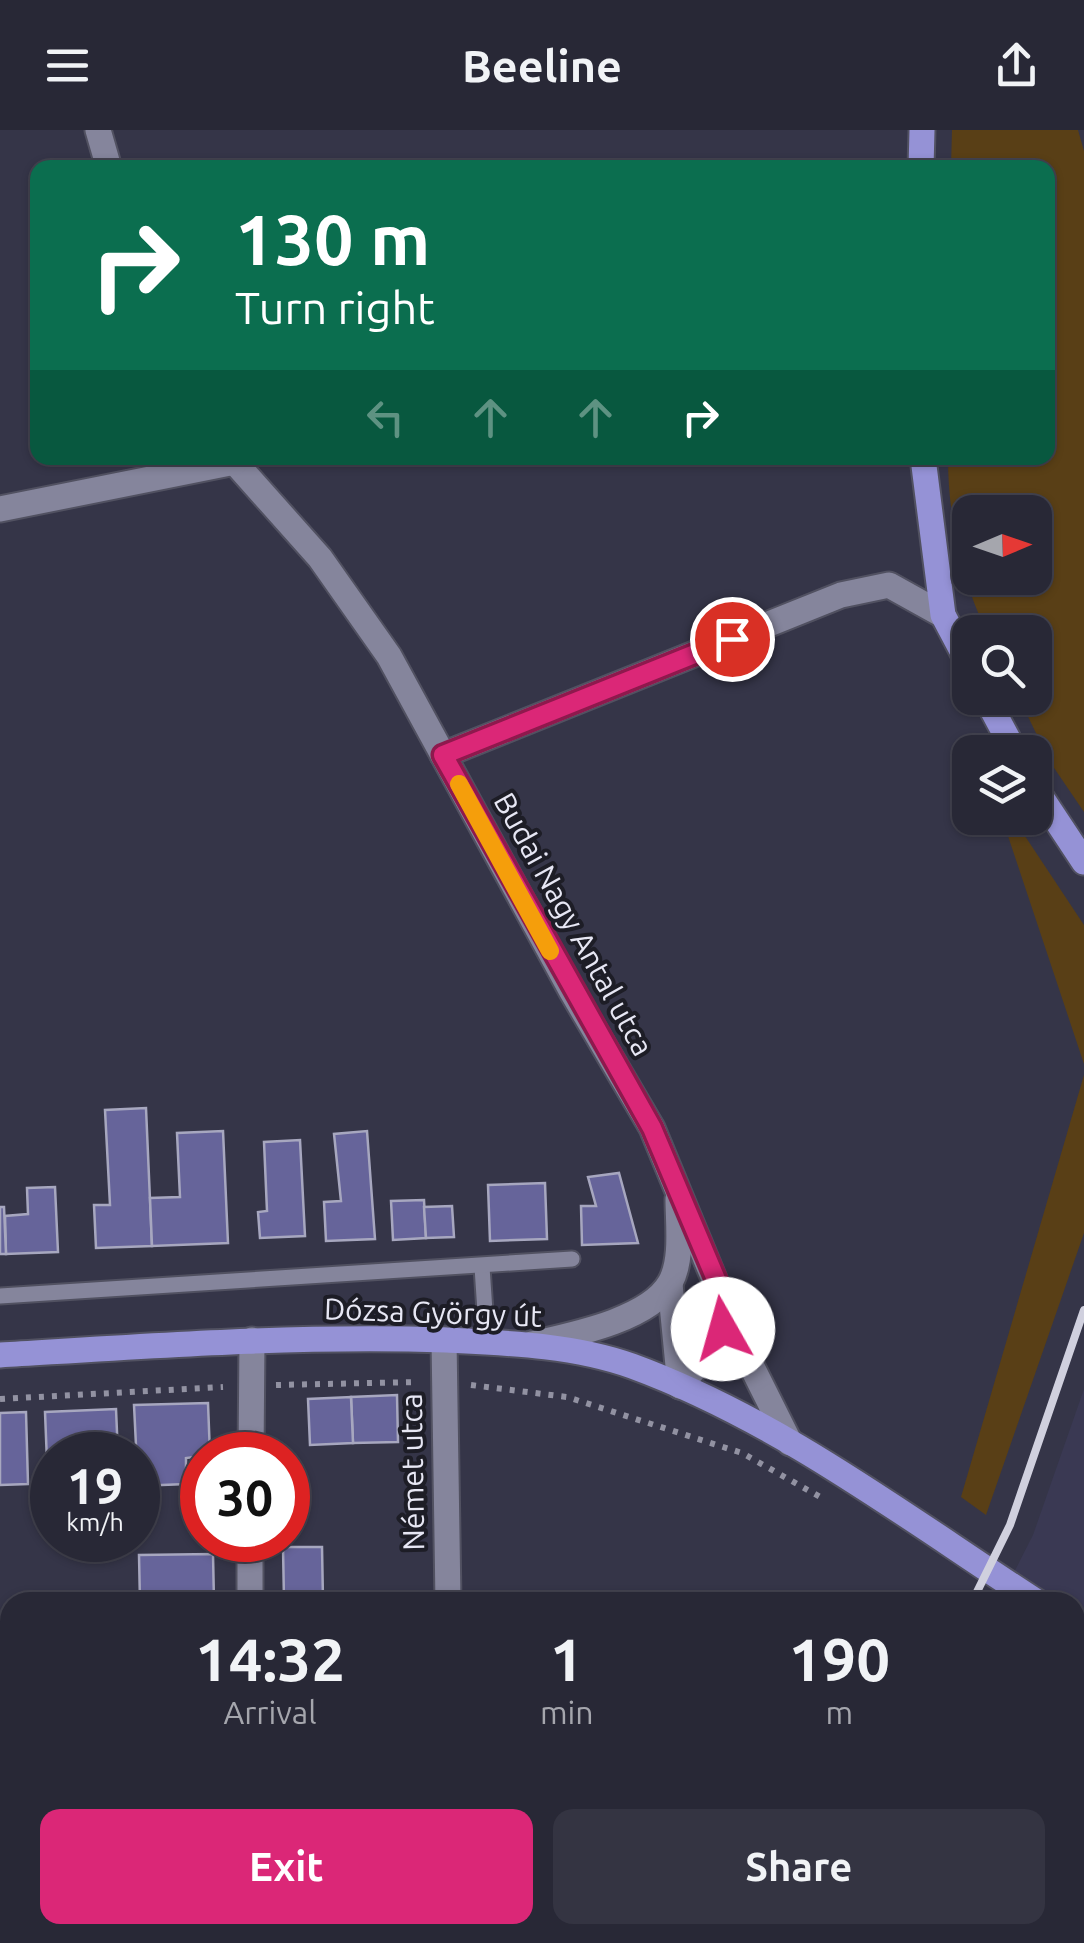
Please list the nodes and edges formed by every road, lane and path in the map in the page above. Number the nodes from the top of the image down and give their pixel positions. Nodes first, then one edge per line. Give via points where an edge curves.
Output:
1 (98, 130) edge
2 (922, 130) edge
3 (107, 160) edge
4 (921, 160) edge
5 (209, 465) edge
6 (237, 465) edge
7 (924, 465) edge
8 (0, 508) edge
9 (943, 615) junction
10 (952, 632) edge
11 (443, 755) junction
12 (1052, 814) edge
13 (1084, 862) edge
14 (678, 1184) junction
15 (572, 1260) dead end
16 (482, 1268) junction
17 (670, 1284) junction
18 (0, 1296) edge
19 (726, 1303) junction
20 (252, 1340) junction
21 (444, 1340) junction
22 (488, 1341) junction
23 (531, 1344) junction
24 (0, 1355) edge
25 (443, 1381) junction
26 (251, 1385) junction
27 (680, 1386) junction
28 (0, 1399) edge
29 (251, 1432) edge
30 (790, 1443) junction
31 (826, 1501) dead end
32 (250, 1562) edge
33 (250, 1592) edge
34 (448, 1592) edge
35 (1021, 1592) edge

1 - 3 street
2 - 4 main road
5 - 8 street
6 - 11 street, Budai Nagy Antal utca via 320,558 389,656
7 - 9 main road
9 - 10 main road
9 - 11 street via 889,585 841,595
11 - 14 street, Budai Nagy Antal utca
12 - 13 main road
14 - 17 street, Budai Nagy Antal utca via 678,1248
14 - 19 street, Budai Nagy Antal utca
15 - 16 lane
16 - 18 lane
16 - 22 lane
17 - 23 street via 621,1322
17 - 27 street, Budai Nagy Antal utca
19 - 27 street via 715,1344
19 - 30 street, Budai Nagy Antal utca
20 - 21 main road, Dózsa György út
20 - 24 main road, Dózsa György út
20 - 26 street
21 - 22 main road, Dózsa György út
21 - 25 street, Német utca
22 - 23 main road, Dózsa György út
23 - 27 main road, Dózsa György út via 629,1365
25 - 26 path
25 - 31 path via 567,1398 742,1454
25 - 34 street, Német utca
26 - 28 path
26 - 29 street
27 - 30 main road, Dózsa György út
30 - 35 main road, Dózsa György út
32 - 33 street

